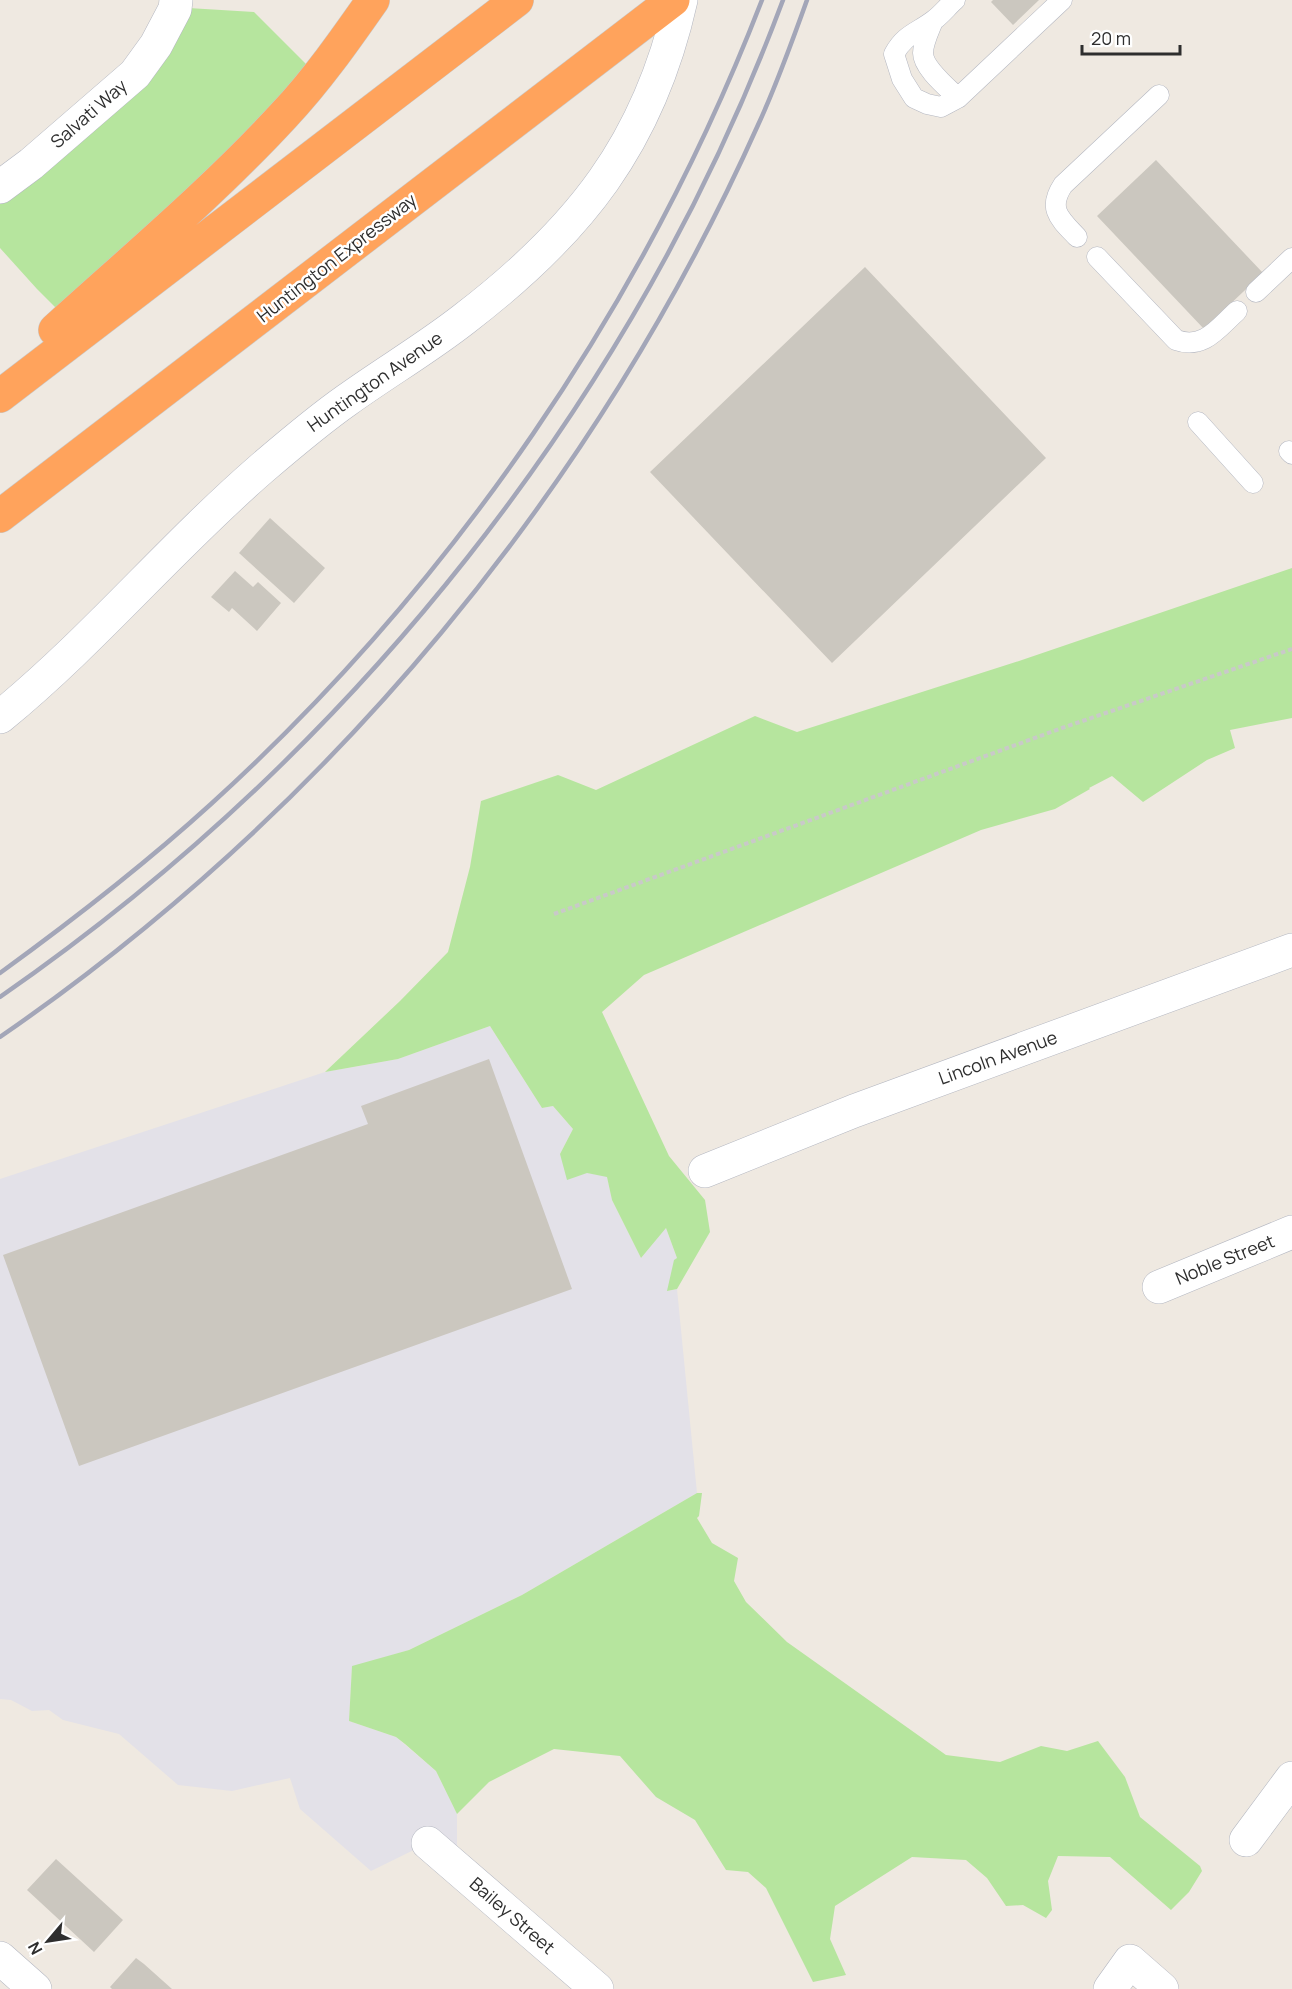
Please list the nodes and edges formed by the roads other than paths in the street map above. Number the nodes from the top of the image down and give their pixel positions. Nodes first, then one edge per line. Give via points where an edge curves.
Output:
1 (373, 0) edge
2 (517, 0) edge
3 (673, 0) edge
4 (681, 0) edge
5 (955, 0) edge
6 (1062, 0) edge
7 (171, 14) edge
8 (933, 21) junction
9 (1159, 95) dead end
10 (958, 98) junction
11 (0, 187) edge
12 (1077, 237) dead end
13 (1097, 257) dead end
14 (1292, 258) edge
15 (1256, 292) dead end
16 (290, 293) junction
17 (1237, 310) dead end
18 (0, 380) edge
19 (0, 396) edge
20 (1198, 422) dead end
21 (1253, 483) dead end
22 (0, 516) edge
23 (0, 540) edge
24 (0, 717) edge
25 (1292, 950) edge
26 (705, 1171) dead end
27 (1292, 1232) edge
28 (1159, 1287) dead end
29 (1292, 1778) edge
30 (1246, 1840) dead end
31 (428, 1843) dead end
32 (0, 1958) edge
33 (35, 1989) edge
34 (597, 1989) edge
35 (1110, 1989) edge
36 (1162, 1989) edge

1 - 18 highway via 319,75 284,115 213,186
2 - 19 highway
3 - 16 highway, Huntington Expressway
4 - 24 street, Huntington Avenue via 659,75 635,128 609,175 570,224 464,319 322,418 256,474 80,648
5 - 8 lane
6 - 10 lane
7 - 11 street, Salvati Way via 156,45 135,74
8 - 10 lane via 925,42 925,64
8 - 10 lane via 900,42 894,54 899,71 914,98 927,104 941,107
9 - 12 lane via 1055,197 1060,220
13 - 17 lane via 1176,340 1187,344 1202,341
14 - 15 lane
16 - 22 highway, Huntington Expressway
16 - 23 highway
20 - 21 lane
25 - 26 street, Lincoln Avenue via 854,1111
27 - 28 street, Noble Street
29 - 30 street
31 - 34 street, Bailey Street
32 - 33 street
35 - 36 street via 1130,1961

